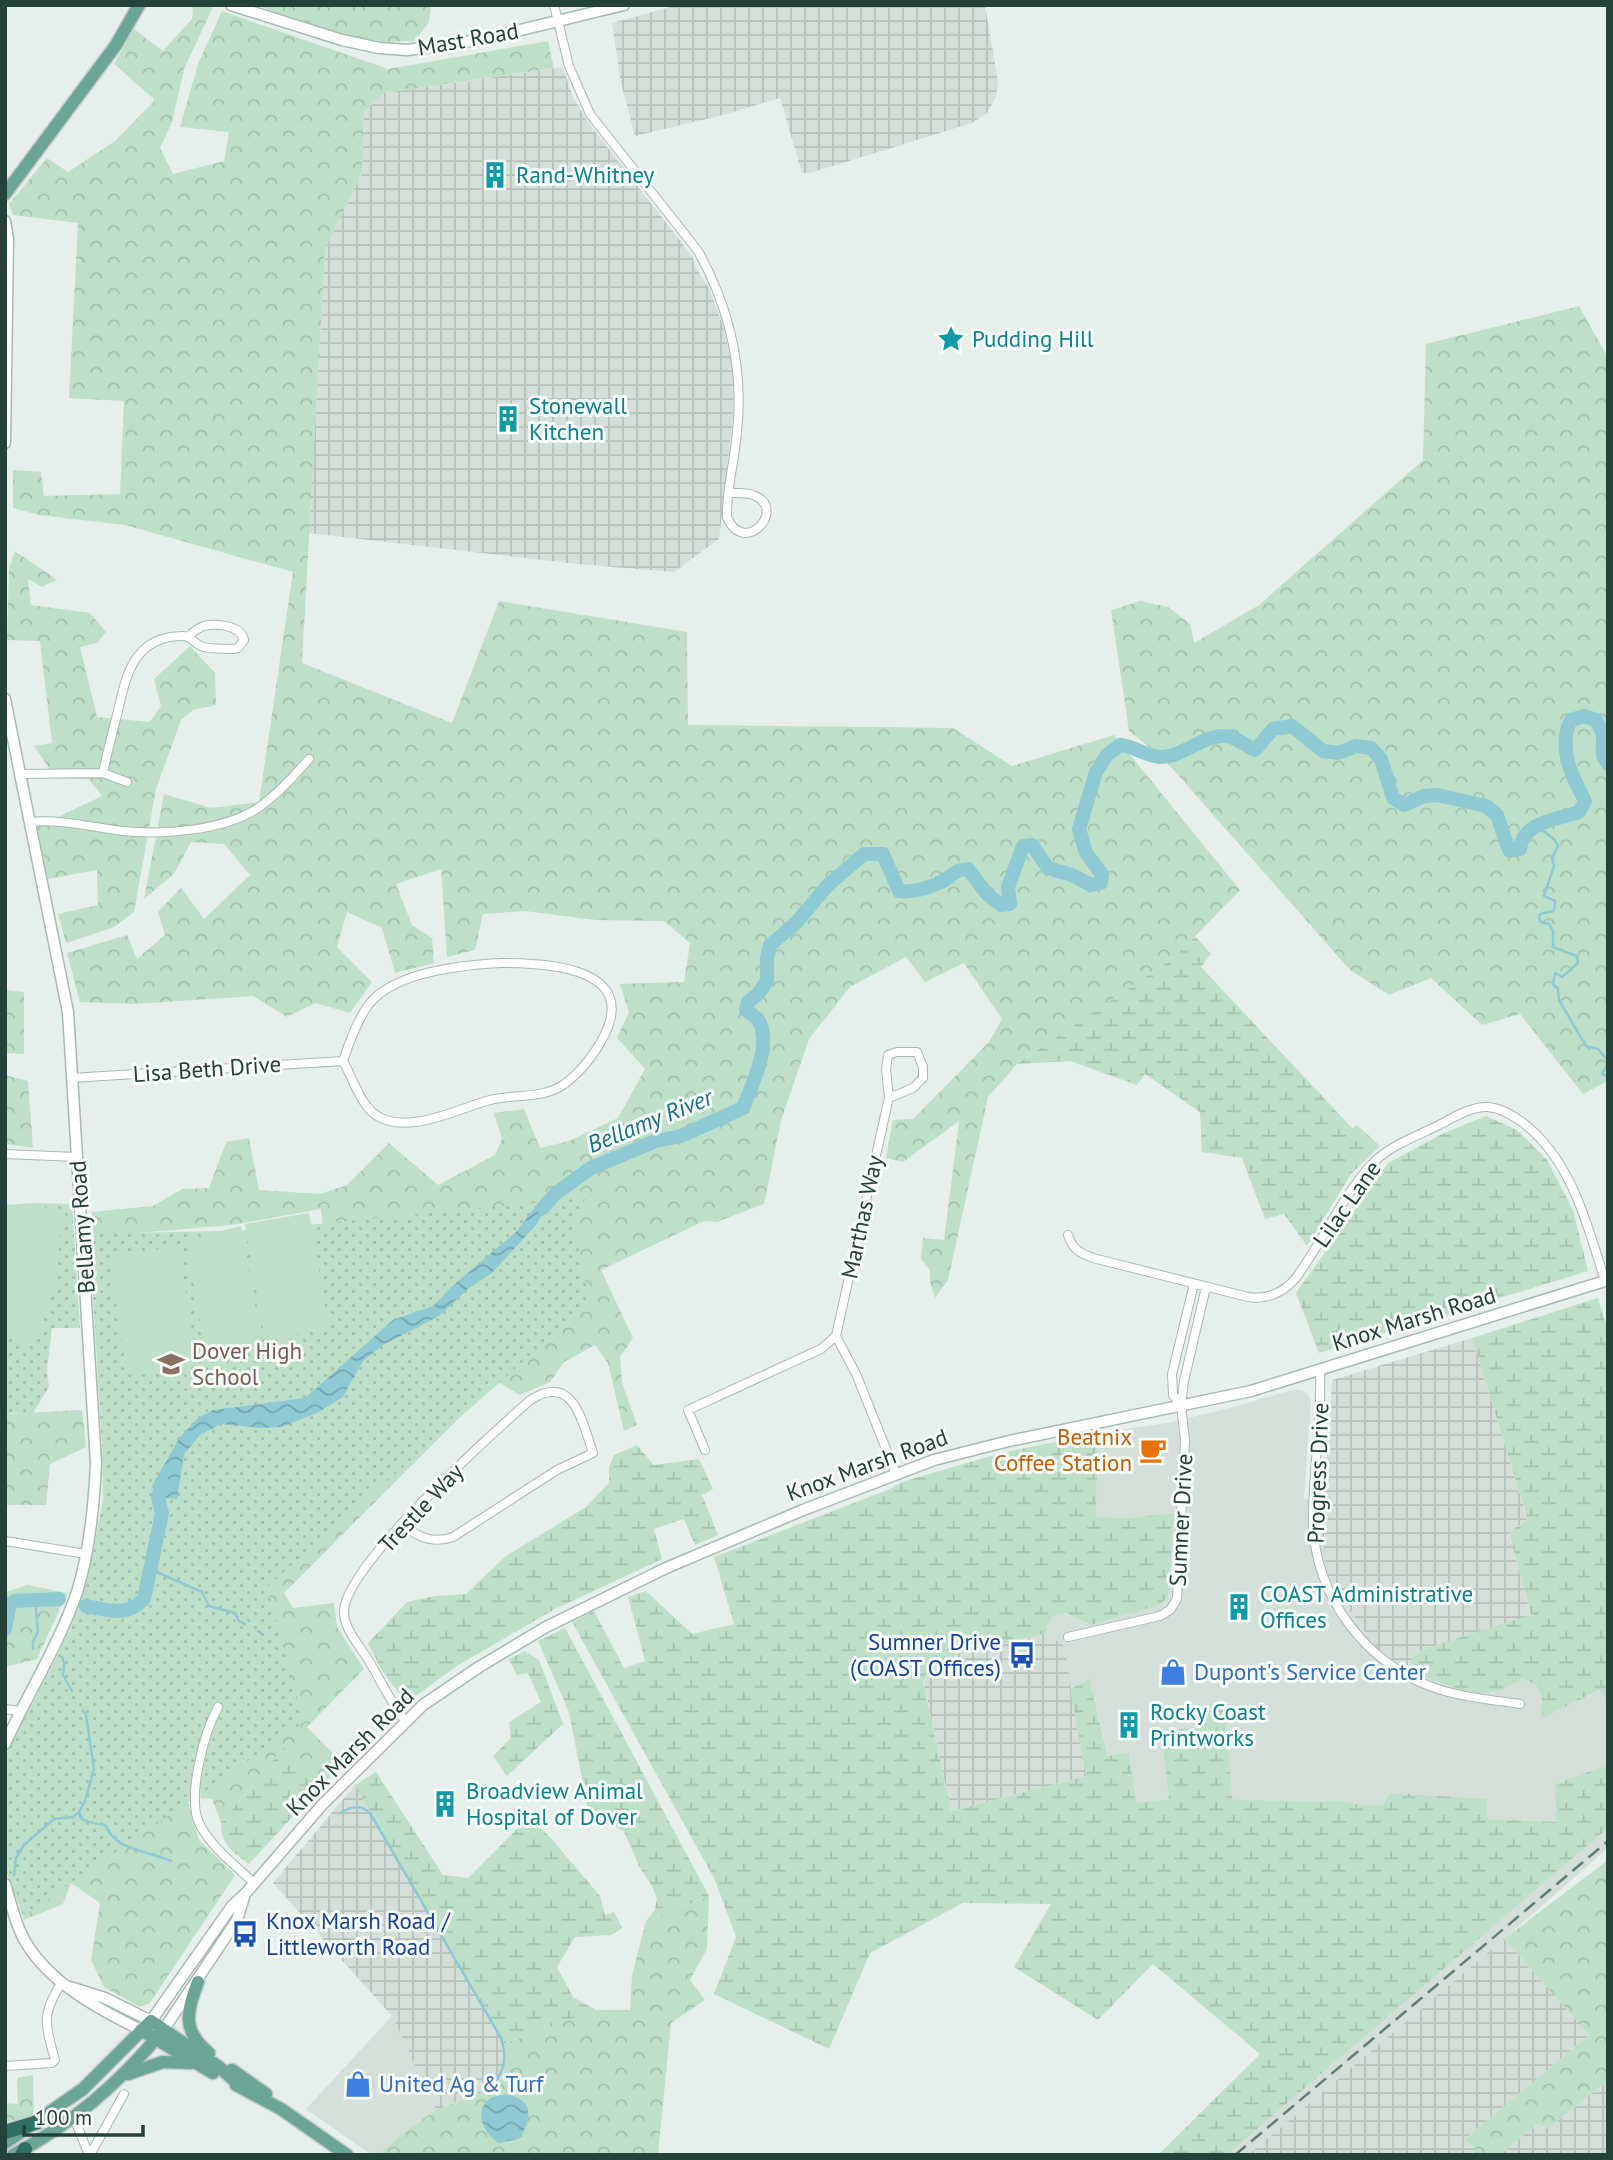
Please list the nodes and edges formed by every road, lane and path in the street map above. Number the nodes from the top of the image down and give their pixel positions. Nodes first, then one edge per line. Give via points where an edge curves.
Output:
1 (139, 5) edge
2 (231, 5) edge
3 (554, 5) edge
4 (624, 5) edge
5 (558, 21) junction
6 (5, 194) edge
7 (5, 221) edge
8 (5, 443) edge
9 (730, 493) junction
10 (189, 636) junction
11 (5, 699) edge
12 (309, 759) dead end
13 (103, 773) junction
14 (20, 774) junction
15 (127, 782) dead end
16 (30, 822) junction
17 (343, 1061) junction
18 (71, 1078) junction
19 (890, 1098) junction
20 (5, 1154) edge
21 (77, 1157) junction
22 (1068, 1235) dead end
23 (1606, 1280) edge
24 (1194, 1284) junction
25 (1206, 1287) junction
26 (836, 1336) junction
27 (1320, 1371) junction
28 (1181, 1405) junction
29 (705, 1450) dead end
30 (896, 1474) junction
31 (401, 1524) junction
32 (5, 1541) edge
33 (86, 1554) junction
34 (1068, 1637) dead end
35 (1520, 1704) dead end
36 (218, 1707) dead end
37 (5, 1709) edge
38 (20, 1711) junction
39 (405, 1721) junction
40 (5, 1744) edge
41 (5, 1884) edge
42 (254, 1884) junction
43 (245, 1894) junction
44 (198, 1982) junction
45 (66, 1984) junction
46 (151, 2021) junction
47 (141, 2031) junction
48 (160, 2034) junction
49 (199, 2065) junction
50 (5, 2066) edge
51 (124, 2076) junction
52 (243, 2088) junction
53 (124, 2094) dead end
54 (281, 2109) junction
55 (74, 2118) junction
56 (38, 2122) junction
57 (5, 2132) edge
58 (5, 2143) edge
59 (20, 2153) edge
60 (90, 2155) edge
61 (347, 2155) edge

1 - 6 main road via 110,54
2 - 5 street, Mast Road via 342,40 407,50 461,44
3 - 5 street
4 - 5 street, Mast Road
5 - 9 street via 574,81 590,114 692,242 727,314 740,399
7 - 8 street
9 - 9 street via 730,523 746,532 758,529 766,518 761,500
10 - 10 street via 203,647 233,649 244,640 240,630 216,626 201,627
10 - 13 street via 146,646 130,666
11 - 14 street, Bellamy Road
12 - 16 street via 287,785 256,809 201,829 124,831
13 - 14 street
13 - 15 street
14 - 16 street, Bellamy Road
16 - 18 street, Bellamy Road via 66,993
17 - 17 street via 368,1106 381,1118 399,1121 542,1093 560,1087 589,1059 609,1026 611,998 601,983 557,966 501,963 455,967 380,993 359,1020
17 - 18 street, Lisa Beth Drive
18 - 21 street, Bellamy Road
19 - 19 street, Marthas Way via 923,1078 917,1052 888,1055
19 - 26 street, Marthas Way
20 - 21 street
21 - 33 street, Bellamy Road via 96,1463
22 - 24 street, Lilac Lane via 1073,1247 1084,1255
23 - 25 street, Lilac Lane via 1575,1192 1546,1145 1514,1117 1486,1107 1410,1139 1376,1161 1296,1278 1282,1291 1258,1298
23 - 27 street, Knox Marsh Road
24 - 25 street, Lilac Lane
24 - 28 street via 1172,1374 1173,1395
25 - 28 street
26 - 29 street via 821,1349 688,1410
26 - 30 street
27 - 28 street, Knox Marsh Road
27 - 35 street, Progress Drive via 1314,1539 1322,1576 1339,1609 1374,1653 1405,1675 1457,1695
28 - 30 street, Knox Marsh Road via 969,1450
28 - 34 street, Sumner Drive via 1185,1440 1175,1603 1160,1616
30 - 39 street, Knox Marsh Road via 743,1534 585,1606 478,1667
31 - 31 street, Trestle Way via 537,1396 561,1393 575,1405 593,1453 549,1475 453,1537 427,1539
31 - 39 street, Trestle Way via 351,1589 344,1615 350,1633
32 - 33 street
33 - 38 street, Bellamy Road via 62,1630
36 - 42 street via 201,1760 194,1803 200,1824
37 - 38 street
38 - 40 street, Bellamy Road
39 - 42 street, Knox Marsh Road via 322,1805
41 - 45 street via 25,1942
42 - 43 street, Knox Marsh Road
43 - 44 street, Knox Marsh Road via 237,1920
43 - 46 street, Knox Marsh Road
44 - 48 street, Knox Marsh Road
44 - 54 main road via 188,2018 195,2040
45 - 46 street
45 - 47 street via 83,2000
45 - 50 street via 50,2000 46,2018 55,2060
46 - 47 main road, Knox Marsh Road
46 - 48 main road
47 - 48 main road
47 - 56 main road, Knox Marsh Road via 103,2071
48 - 49 main road
48 - 51 main road, Knox Marsh Road
48 - 52 main road via 219,2067
49 - 51 main road via 163,2062
49 - 52 main road
51 - 55 main road, Knox Marsh Road
52 - 54 main road
53 - 60 street
54 - 61 main road
55 - 59 main road, Knox Marsh Road
55 - 60 street
56 - 57 highway
56 - 58 main road, Knox Marsh Road

